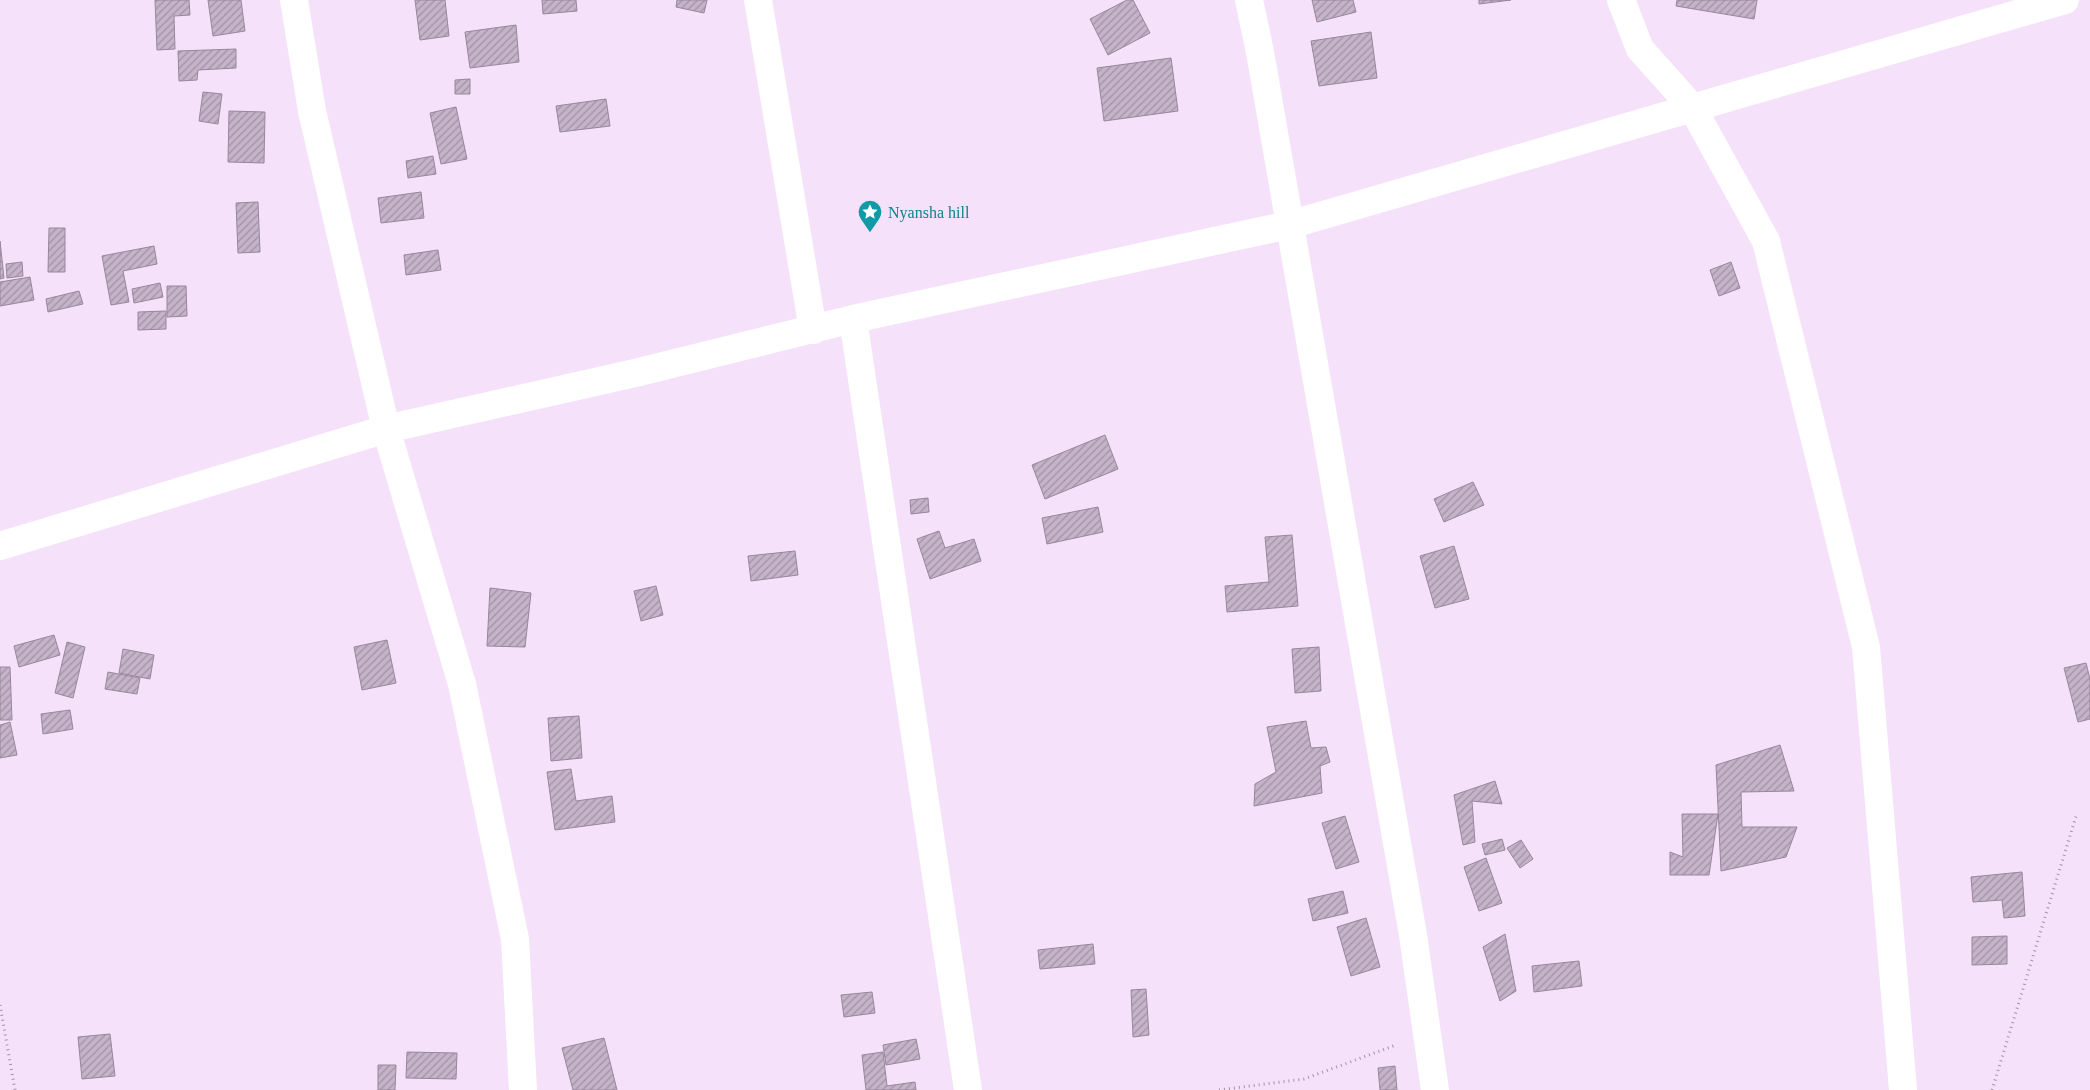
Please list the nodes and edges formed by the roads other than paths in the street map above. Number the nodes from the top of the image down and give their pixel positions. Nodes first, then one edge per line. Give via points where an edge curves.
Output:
1 (294, 0) edge
2 (758, 0) edge
3 (1248, 0) edge
4 (1621, 0) edge
5 (2065, 0) edge
6 (1692, 107) junction
7 (1289, 225) junction
8 (853, 320) junction
9 (813, 330) junction
10 (386, 429) junction
11 (0, 546) edge
12 (524, 1090) edge
13 (968, 1090) edge
14 (1435, 1090) edge
15 (1903, 1090) edge

1 - 10 main road via 312,111
2 - 9 main road
3 - 7 main road
4 - 6 main road via 1640,49
5 - 6 main road
6 - 7 main road
6 - 15 main road via 1766,241 1866,647
7 - 8 main road
7 - 14 main road via 1414,935
8 - 9 main road
8 - 13 main road
9 - 10 main road
10 - 11 main road
10 - 12 main road via 462,684 515,940

